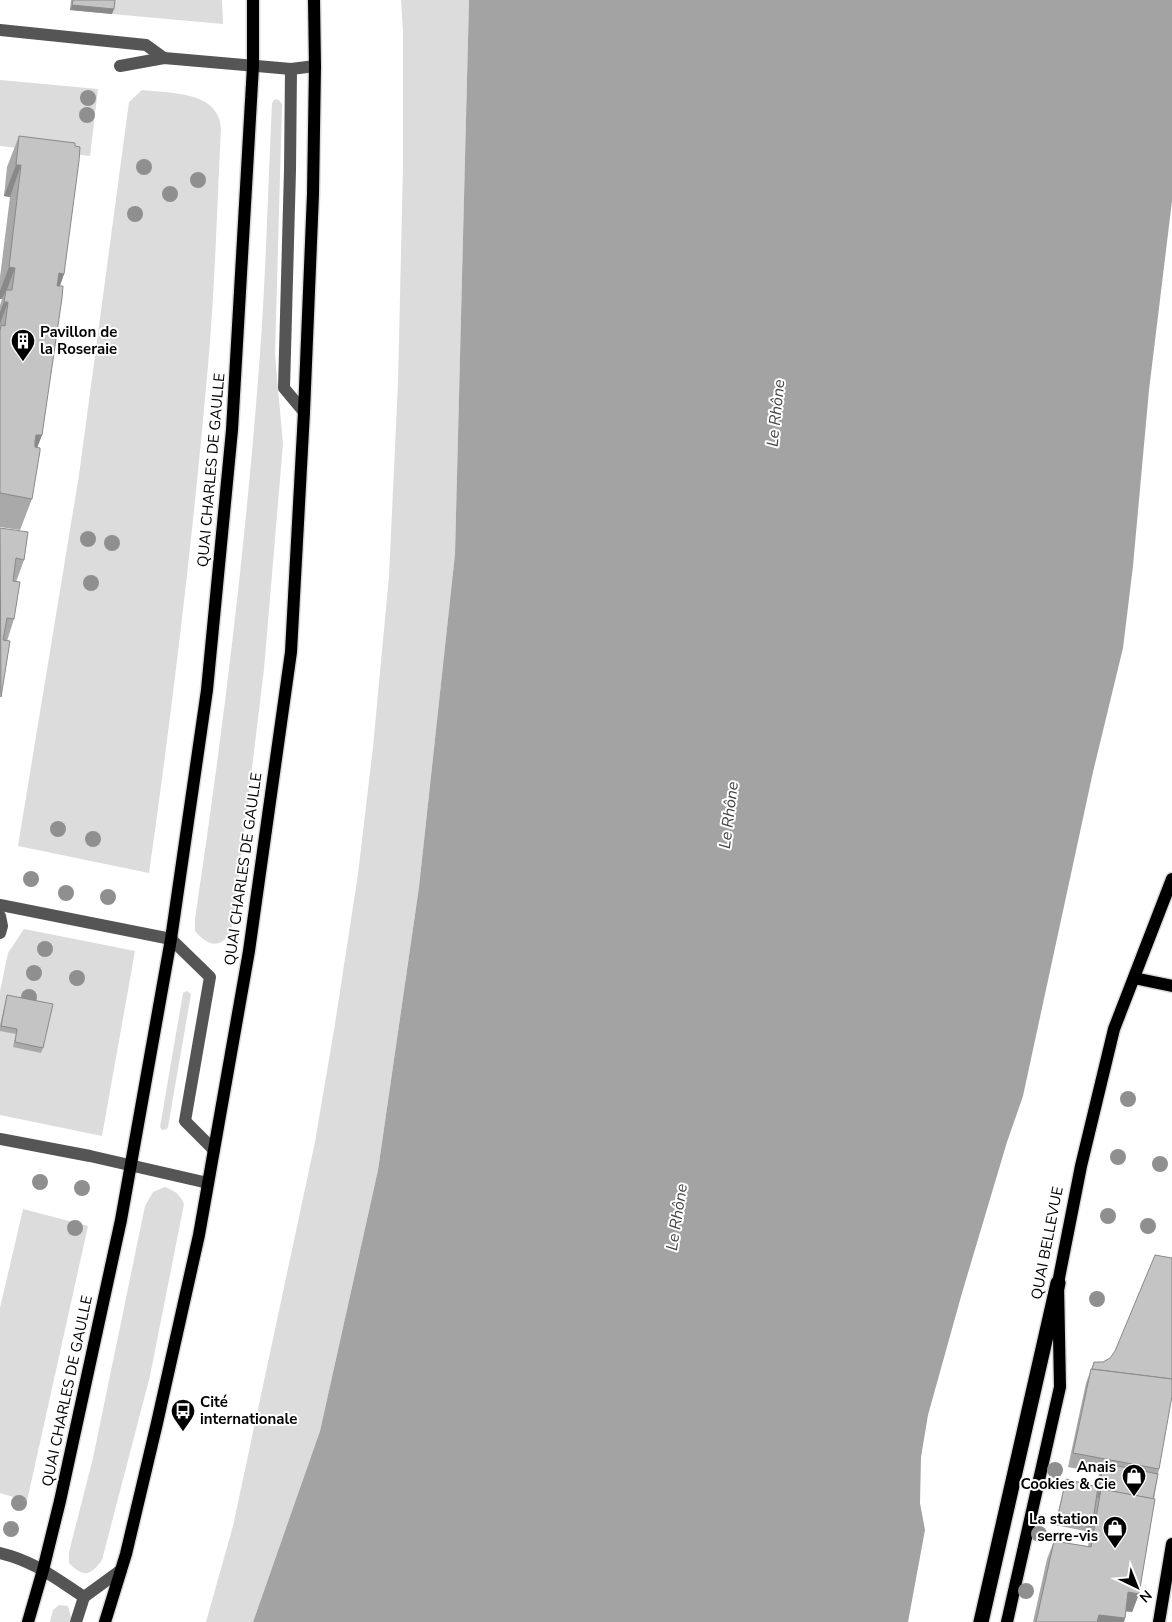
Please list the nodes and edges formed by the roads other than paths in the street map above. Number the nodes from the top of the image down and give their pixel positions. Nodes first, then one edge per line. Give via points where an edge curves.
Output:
1 (253, 0) edge
2 (314, 0) edge
3 (0, 30) edge
4 (164, 58) junction
5 (120, 66) dead end
6 (253, 66) junction
7 (315, 66) junction
8 (291, 69) junction
9 (304, 412) junction
10 (1172, 879) edge
11 (0, 905) edge
12 (0, 916) edge
13 (0, 934) edge
14 (172, 939) junction
15 (1134, 978) junction
16 (1172, 986) edge
17 (0, 1139) edge
18 (214, 1150) junction
19 (130, 1166) junction
20 (208, 1183) junction
21 (1058, 1283) junction
22 (1172, 1544) edge
23 (0, 1553) edge
24 (43, 1570) junction
25 (121, 1570) junction
26 (84, 1597) junction
27 (28, 1622) edge
28 (76, 1622) edge
29 (105, 1622) edge
30 (981, 1622) edge
31 (1007, 1622) edge
32 (1159, 1622) edge

1 - 6 main road, QUAI CHARLES DE GAULLE
2 - 7 main road, QUAI CHARLES DE GAULLE
3 - 4 lane via 146,45
4 - 5 lane
4 - 6 lane
6 - 8 lane
6 - 14 main road, QUAI CHARLES DE GAULLE via 231,439 207,690
7 - 8 lane
7 - 9 main road, QUAI CHARLES DE GAULLE
8 - 9 lane via 284,388
9 - 18 main road, QUAI CHARLES DE GAULLE via 291,652 249,951
10 - 15 main road, QUAI BELLEVUE
11 - 14 lane
12 - 13 lane
14 - 18 lane, QUAI CHARLES DE GAULLE via 210,977 185,1122
14 - 19 main road, QUAI CHARLES DE GAULLE
15 - 16 main road
15 - 21 main road, QUAI BELLEVUE via 1112,1038 1080,1166
17 - 19 lane
18 - 20 main road, QUAI CHARLES DE GAULLE
19 - 20 lane
19 - 24 main road, QUAI CHARLES DE GAULLE via 121,1220
20 - 25 main road, QUAI CHARLES DE GAULLE via 158,1423
21 - 30 highway, QUAI BELLEVUE
21 - 31 main road via 1060,1387
22 - 32 main road
23 - 24 lane via 18,1557
24 - 26 lane
24 - 27 main road, QUAI CHARLES DE GAULLE
25 - 26 lane
25 - 29 main road, QUAI CHARLES DE GAULLE
26 - 28 lane

